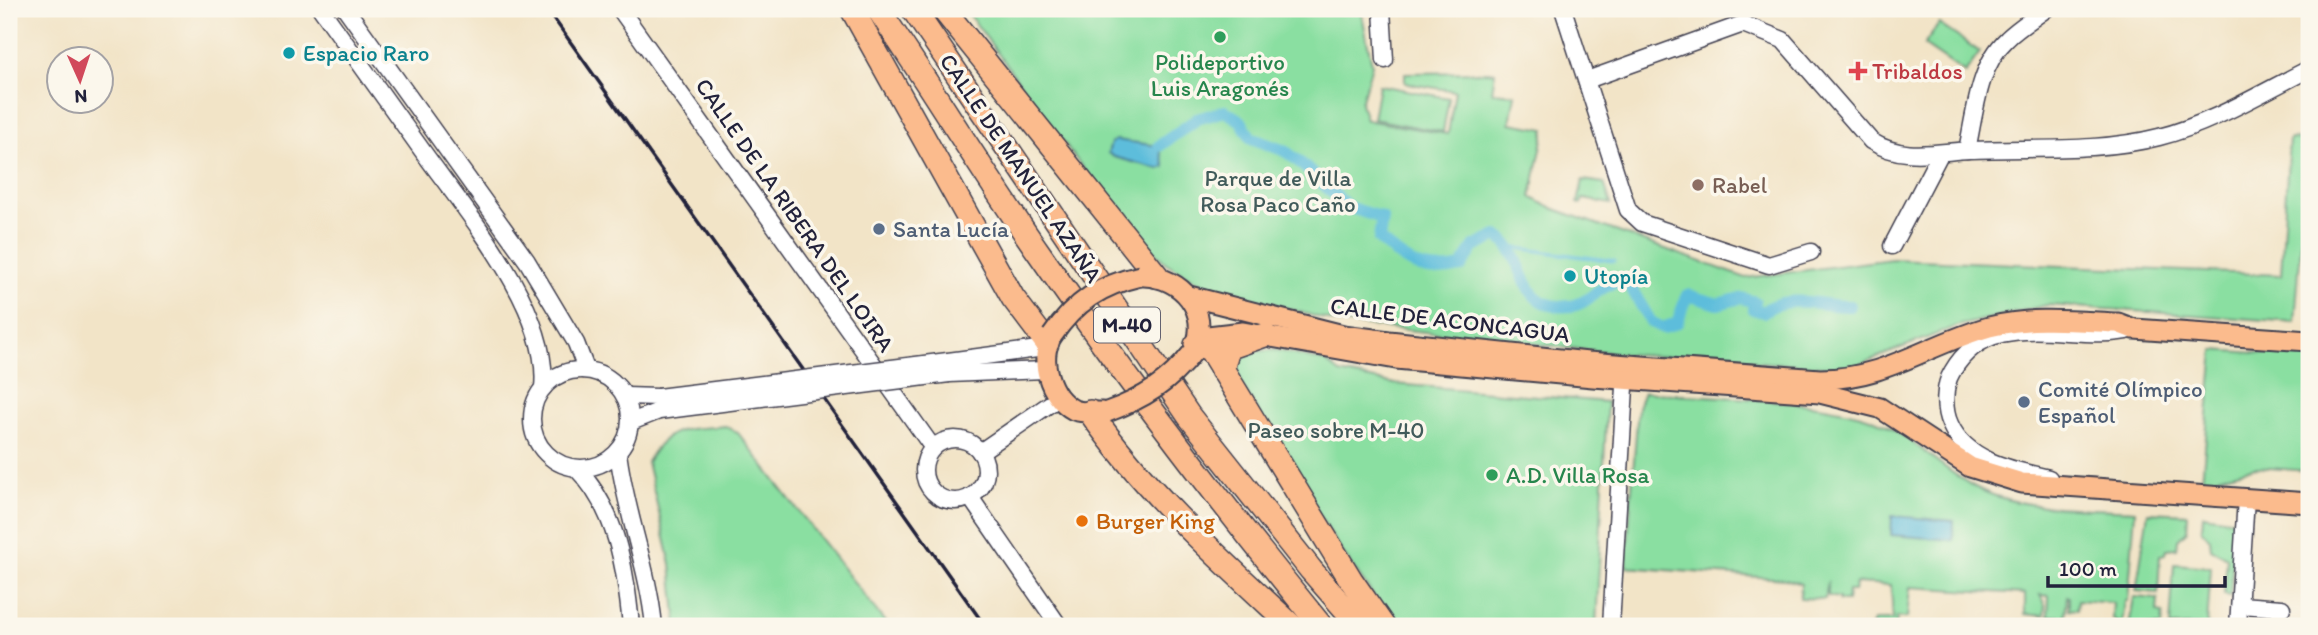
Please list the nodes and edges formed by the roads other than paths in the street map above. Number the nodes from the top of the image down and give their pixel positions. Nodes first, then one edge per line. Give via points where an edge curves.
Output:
1 (321, 9) edge
2 (346, 9) edge
3 (620, 9) edge
4 (852, 9) edge
5 (878, 9) edge
6 (913, 9) edge
7 (943, 9) edge
8 (1382, 9) edge
9 (1563, 9) edge
10 (2046, 9) edge
11 (1385, 60) dead end
12 (2309, 69) edge
13 (1587, 80) junction
14 (1967, 150) junction
15 (1940, 154) junction
16 (429, 160) junction
17 (493, 215) junction
18 (1892, 246) dead end
19 (1811, 252) dead end
20 (1148, 276) junction
21 (1189, 296) junction
22 (2134, 329) junction
23 (1265, 335) junction
24 (2309, 341) edge
25 (1048, 342) junction
26 (1196, 345) junction
27 (948, 368) junction
28 (586, 369) junction
29 (1045, 370) junction
30 (1223, 370) junction
31 (1626, 372) junction
32 (542, 388) junction
33 (626, 396) junction
34 (1060, 397) junction
35 (658, 404) junction
36 (1098, 412) junction
37 (631, 422) junction
38 (933, 448) junction
39 (618, 452) junction
40 (980, 452) junction
41 (576, 468) junction
42 (2091, 486) junction
43 (970, 497) junction
44 (2246, 498) junction
45 (2309, 503) edge
46 (1199, 540) junction
47 (2240, 605) junction
48 (2280, 608) dead end
49 (631, 626) edge
50 (654, 626) edge
51 (1059, 626) edge
52 (1282, 626) edge
53 (1292, 626) edge
54 (1321, 626) edge
55 (1360, 626) edge
56 (1383, 626) edge
57 (1611, 626) edge
58 (2238, 626) edge

1 - 16 street
2 - 17 street
3 - 38 street, CALLE DE LA RIBERA DEL LOIRA
4 - 25 highway via 1013,298
5 - 54 highway, CALLE DE MANUEL AZAÑA / M-40 via 1126,377
6 - 55 highway, CALLE DE MANUEL AZAÑA / M-40 via 1189,416
7 - 20 highway
8 - 11 street
9 - 13 street
10 - 14 street via 1995,53 1984,75
12 - 14 street via 2161,137 2090,147
13 - 15 street via 1743,24 1783,40 1871,141 1899,153
13 - 19 street via 1628,210 1642,223 1769,265
14 - 15 street
15 - 18 street
16 - 17 street via 444,161 474,202
16 - 32 street via 513,284 541,347
17 - 28 street via 553,301
20 - 21 main road
20 - 25 main road, bridge via 1115,282 1088,296 1067,314
21 - 26 main road via 1198,315
21 - 31 main road, CALLE DE ACONCAGUA via 1343,335
22 - 24 main road, CALLE DE ACONCAGUA
22 - 31 main road, CALLE DE ACONCAGUA via 2118,324 2018,320 1976,332 1880,372 1849,379
22 - 42 street via 2117,334 2026,330 1993,337 1959,359 1948,379 1948,421 1968,448 2017,471
23 - 26 main road, CALLE DE ACONCAGUA via 1224,332
23 - 30 highway via 1228,348
23 - 31 main road, CALLE DE ACONCAGUA via 1396,359
25 - 27 street
25 - 29 main road
26 - 30 highway via 1210,349
26 - 36 main road, bridge via 1179,370 1155,391
27 - 29 street
27 - 35 street, bridge
28 - 32 street via 562,373
28 - 33 street via 613,380
29 - 34 main road
30 - 56 highway via 1350,580
31 - 42 main road, CALLE DE ACONCAGUA via 1820,393 1880,408 1970,467 2022,483
31 - 57 street
32 - 41 street via 532,412 537,442 555,460
33 - 35 street
33 - 37 street
34 - 36 main road via 1074,410
34 - 40 street
35 - 37 street
36 - 46 highway via 1105,434
37 - 39 street
38 - 40 street via 957,439
38 - 43 street via 924,472 930,489 944,500
39 - 41 street via 603,463
39 - 50 street via 648,579
40 - 43 street via 985,477
41 - 49 street via 610,519
42 - 44 main road, CALLE DE ACONCAGUA
43 - 51 street
44 - 45 main road, CALLE DE ACONCAGUA
44 - 47 street
46 - 52 street
46 - 53 highway
47 - 48 street
47 - 58 street

